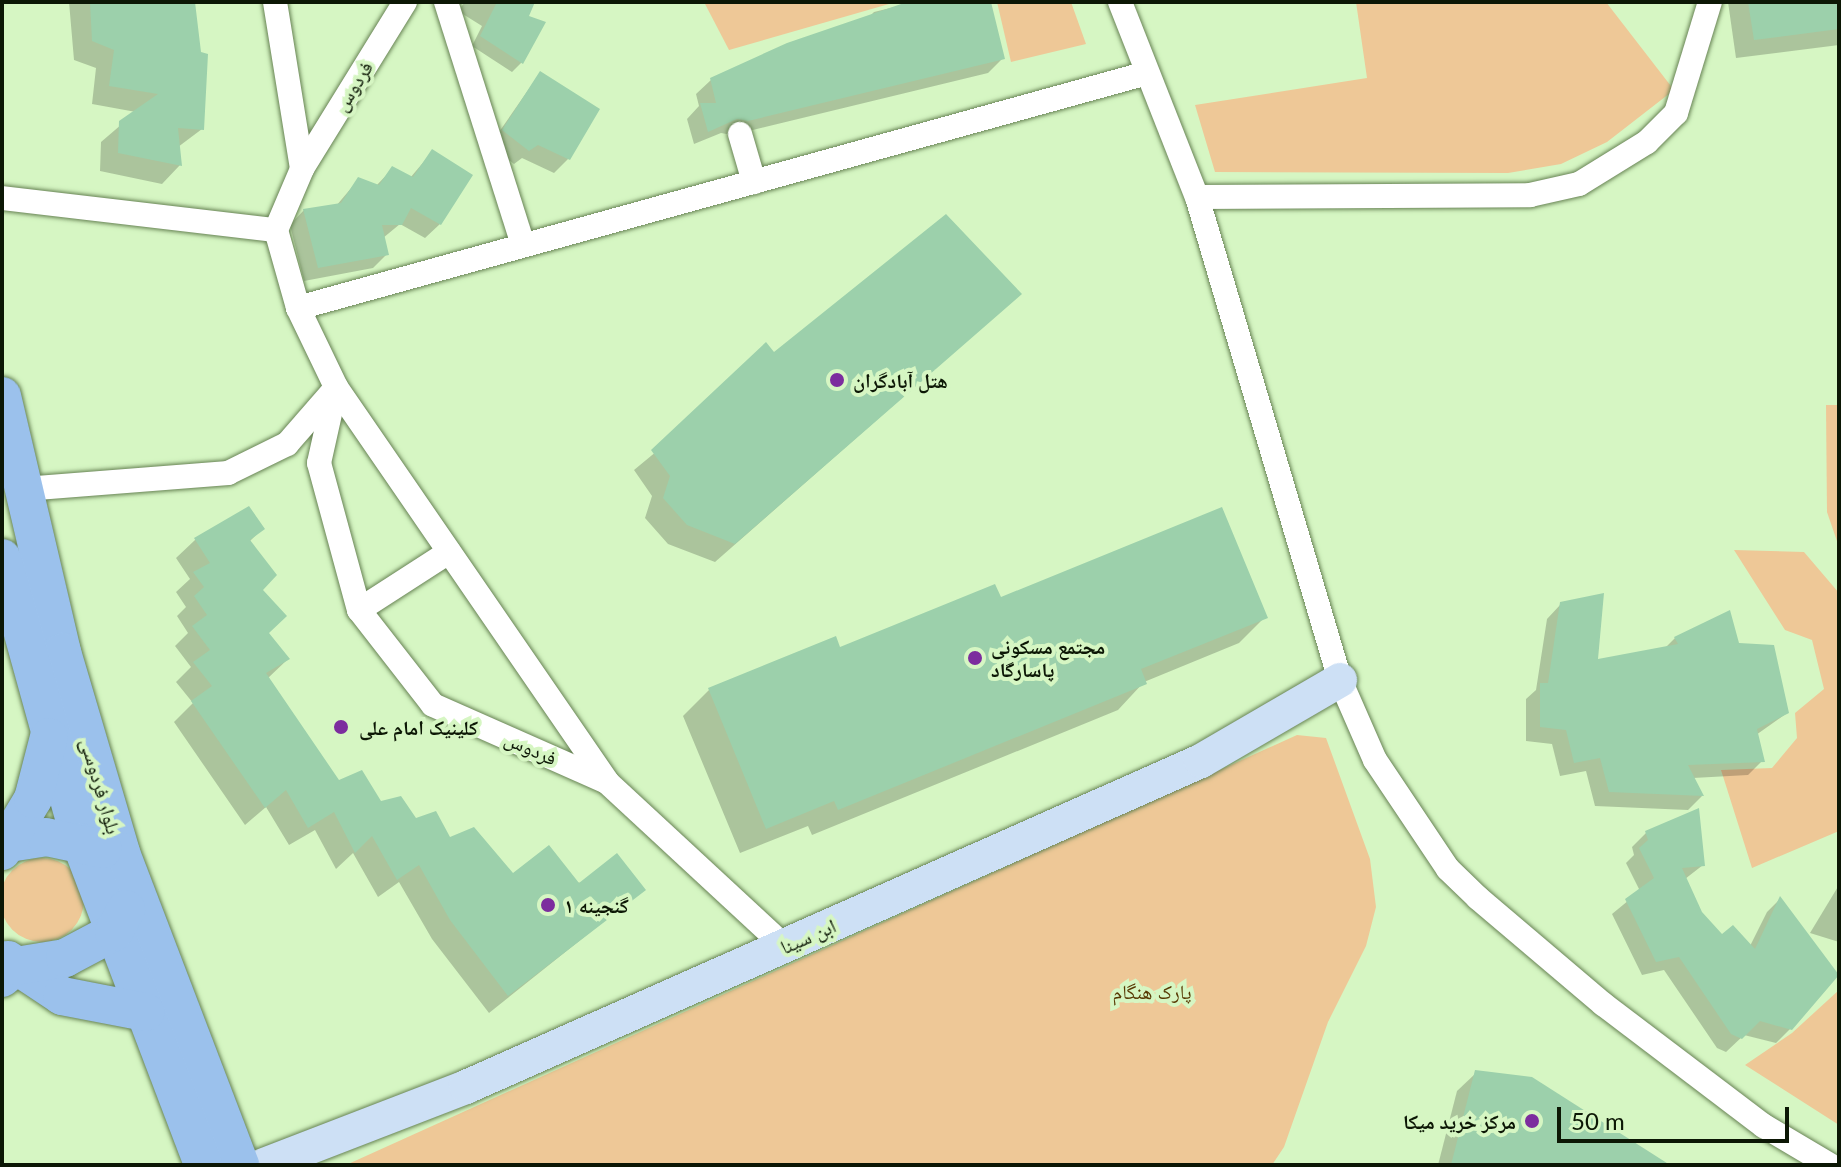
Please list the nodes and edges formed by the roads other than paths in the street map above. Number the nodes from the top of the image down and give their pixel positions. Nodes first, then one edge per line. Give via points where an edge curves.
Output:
1 (275, 2) edge
2 (405, 2) edge
3 (446, 2) edge
4 (1120, 2) edge
5 (1710, 2) edge
6 (1147, 73) junction
7 (740, 134) dead end
8 (302, 169) junction
9 (754, 182) junction
10 (1197, 197) junction
11 (2, 198) edge
12 (276, 230) junction
13 (523, 245) junction
14 (298, 308) junction
15 (336, 387) junction
16 (2, 396) edge
17 (24, 489) junction
18 (449, 552) junction
19 (2, 558) edge
20 (359, 610) junction
21 (1340, 680) junction
22 (49, 737) junction
23 (607, 782) junction
24 (81, 843) junction
25 (6, 847) edge
26 (121, 853) junction
27 (134, 893) junction
28 (114, 932) junction
29 (784, 946) junction
30 (7, 966) edge
31 (145, 1012) junction
32 (203, 1165) edge
33 (240, 1165) edge
34 (264, 1165) edge
35 (1830, 1165) edge

1 - 8 street
2 - 8 street, فردوس
3 - 13 street
4 - 6 street
5 - 10 street via 1676,113 1647,142 1579,184 1530,195
6 - 9 street
6 - 10 street
7 - 9 street
8 - 12 street, فردوس
9 - 13 street
10 - 21 street
11 - 12 street
12 - 14 street, فردوس
13 - 14 street
14 - 15 street, فردوس
15 - 17 street via 287,444 228,473
15 - 18 street, فردوس
15 - 20 street, فردوس via 319,463
16 - 17 main road, بلوار فردوسی
17 - 26 main road, بلوار فردوسی via 62,652
18 - 20 street
18 - 23 street, فردوس
19 - 22 main road, بلوار فردوسی
20 - 23 street, فردوس via 433,705
21 - 29 street, ابن سینا via 1201,761
21 - 35 street via 1375,760 1448,869 1603,1004 1764,1126
22 - 24 main road, بلوار فردوسی
22 - 25 main road via 33,799
23 - 29 street, فردوس
24 - 25 main road via 46,837
24 - 26 main road
24 - 28 main road, بلوار فردوسی
26 - 27 main road, بلوار فردوسی
27 - 28 main road
27 - 33 main road, بلوار فردوسی
28 - 30 main road via 65,958
28 - 31 main road, بلوار فردوسی
29 - 34 street, ابن سینا via 466,1087
30 - 31 main road via 62,996
31 - 32 main road, بلوار فردوسی

